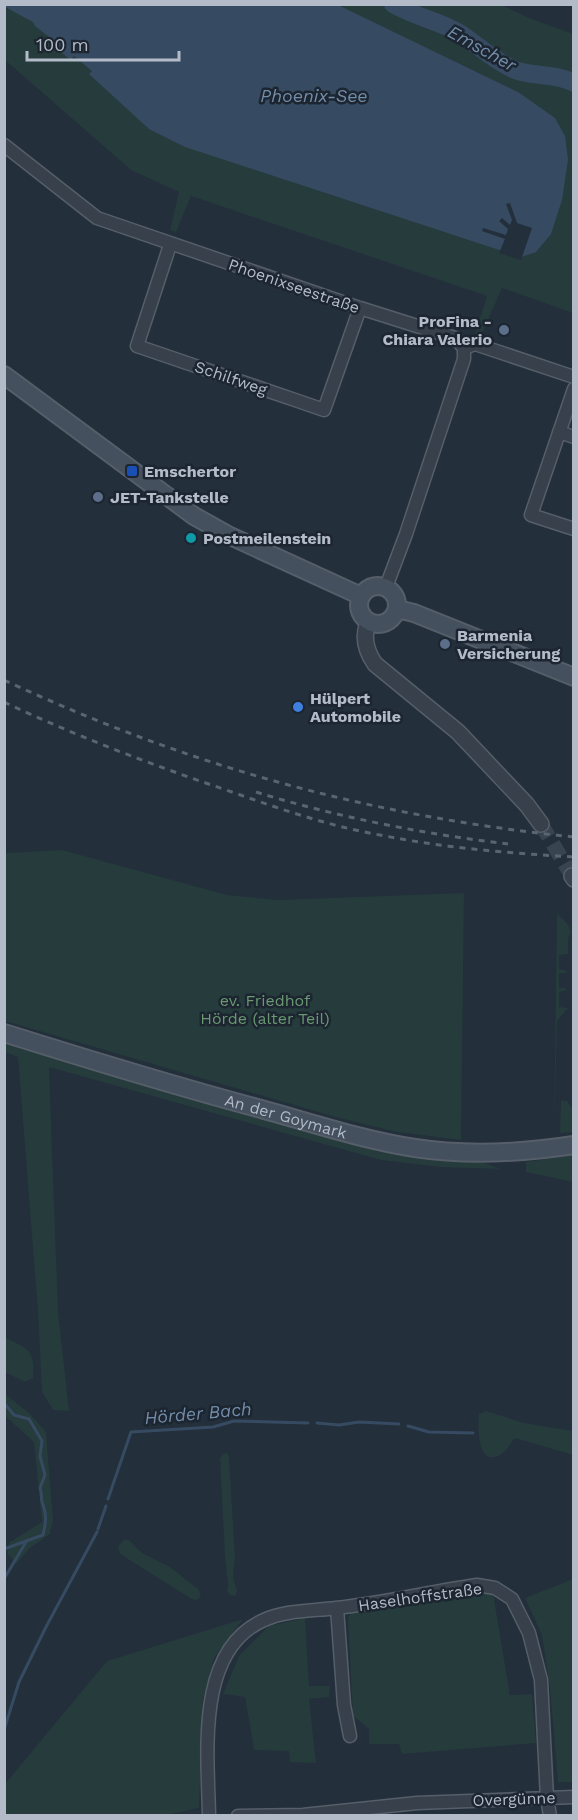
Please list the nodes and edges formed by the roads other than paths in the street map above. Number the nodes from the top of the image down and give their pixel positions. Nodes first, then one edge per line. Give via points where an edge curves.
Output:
1 (4, 145) edge
2 (170, 244) junction
3 (360, 308) junction
4 (464, 348) junction
5 (4, 375) edge
6 (573, 377) edge
7 (573, 389) edge
8 (559, 432) junction
9 (573, 437) edge
10 (573, 529) edge
11 (386, 587) junction
12 (361, 596) junction
13 (397, 609) junction
14 (368, 622) junction
15 (573, 678) edge
16 (541, 824) tunnel mouth
17 (4, 1033) edge
18 (573, 1145) edge
19 (337, 1608) junction
20 (351, 1736) dead end
21 (573, 1797) edge
22 (547, 1798) junction
23 (209, 1815) edge
24 (238, 1815) edge
25 (550, 1815) edge

1 - 2 street, Phoenixseestraße via 97,218
2 - 3 street, Phoenixseestraße
2 - 3 street, Schilfweg via 137,346 315,407 324,410
3 - 4 street, Phoenixseestraße via 455,338
4 - 6 street via 475,344
4 - 11 street via 461,370
5 - 12 main road via 173,502 216,528
7 - 8 street
8 - 9 street
8 - 10 street via 531,515
11 - 12 main road via 375,586
11 - 13 main road via 395,596
12 - 14 main road via 360,613
13 - 14 main road via 386,623
13 - 15 main road
14 - 16 street via 365,644 375,664 458,732
17 - 18 main road, An der Goymark via 180,1087 378,1141 474,1152
19 - 20 street, Haselhoffstraße via 344,1705
19 - 22 street, Haselhoffstraße via 477,1586 495,1588 512,1599 529,1633 541,1680
19 - 23 street, Haselhoffstraße via 265,1619 245,1630 224,1659 212,1697 208,1730
21 - 22 street, Overgünne
22 - 24 street, Overgünne via 417,1803 303,1815
22 - 25 street, Haselhoffstraße

